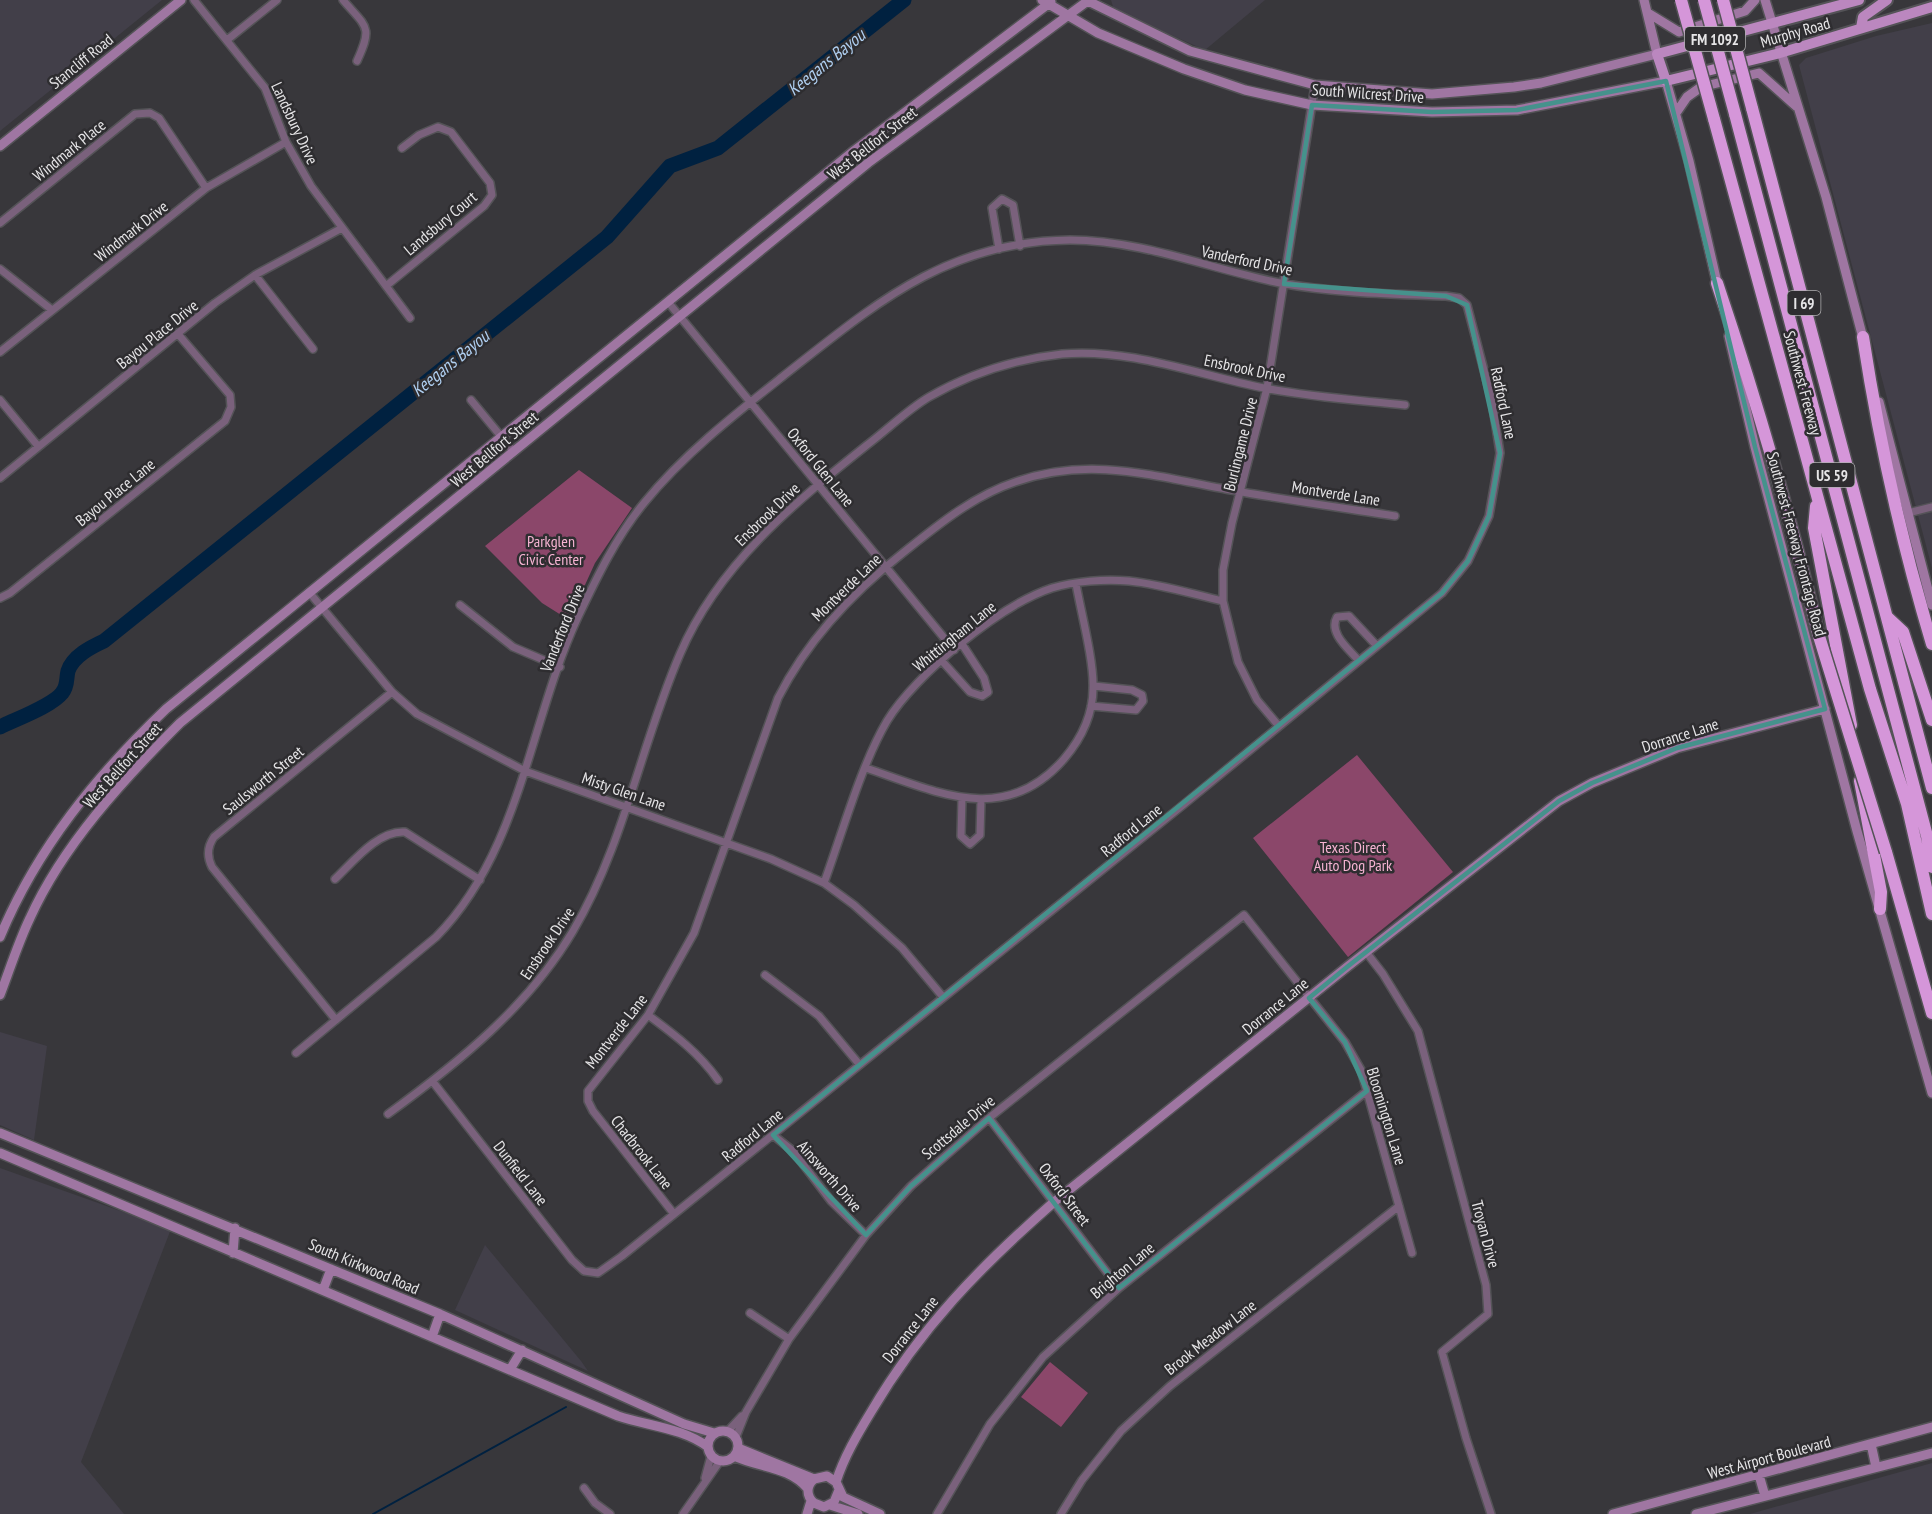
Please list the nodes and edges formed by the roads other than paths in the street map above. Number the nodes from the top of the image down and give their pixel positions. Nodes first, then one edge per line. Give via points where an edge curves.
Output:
1 (181, 0) edge
2 (194, 0) edge
3 (277, 0) edge
4 (343, 0) edge
5 (1088, 0) edge
6 (1644, 0) edge
7 (1681, 0) edge
8 (1704, 0) edge
9 (1723, 0) edge
10 (1755, 0) edge
11 (1765, 0) edge
12 (1859, 0) edge
13 (1887, 0) edge
14 (1048, 1) edge
15 (1932, 7) edge
16 (1648, 13) junction
17 (1068, 16) junction
18 (1772, 23) junction
19 (1861, 28) junction
20 (227, 40) junction
21 (1780, 52) junction
22 (1658, 54) junction
23 (1222, 60) junction
24 (357, 61) dead end
25 (954, 76) junction
26 (1215, 80) junction
27 (1666, 81) junction
28 (1315, 85) junction
29 (966, 90) junction
30 (1432, 94) junction
31 (1312, 105) junction
32 (1799, 109) junction
33 (1432, 112) junction
34 (1676, 113) junction
35 (286, 142) junction
36 (0, 146) edge
37 (402, 148) dead end
38 (206, 188) junction
39 (800, 195) junction
40 (813, 208) junction
41 (0, 223) edge
42 (342, 228) junction
43 (1020, 246) junction
44 (999, 249) junction
45 (0, 269) edge
46 (255, 275) junction
47 (1717, 283) junction
48 (1284, 284) junction
49 (386, 286) junction
50 (668, 302) junction
51 (1467, 305) joint
52 (52, 310) junction
53 (680, 315) junction
54 (410, 318) dead end
55 (178, 334) junction
56 (1863, 338) junction
57 (313, 349) dead end
58 (0, 352) edge
59 (1267, 388) junction
60 (0, 400) edge
61 (471, 400) dead end
62 (750, 402) junction
63 (1405, 405) dead end
64 (501, 437) junction
65 (38, 446) junction
66 (514, 452) junction
67 (0, 478) edge
68 (818, 484) junction
69 (1242, 492) junction
70 (1817, 496) junction
71 (1930, 508) edge
72 (1908, 513) junction
73 (1395, 516) dead end
74 (885, 567) junction
75 (1076, 584) junction
76 (309, 592) junction
77 (0, 598) edge
78 (1223, 601) junction
79 (460, 605) dead end
80 (1932, 605) edge
81 (321, 607) junction
82 (1887, 618) junction
83 (962, 644) junction
84 (1932, 644) edge
85 (1377, 646) junction
86 (954, 650) junction
87 (942, 661) junction
88 (1359, 661) junction
89 (560, 668) junction
90 (1094, 686) junction
91 (392, 692) junction
92 (1091, 706) junction
93 (1825, 710) junction
94 (1932, 720) edge
95 (1278, 725) junction
96 (129, 745) junction
97 (145, 758) junction
98 (866, 768) junction
99 (525, 771) junction
100 (1932, 788) edge
101 (962, 798) junction
102 (981, 800) junction
103 (625, 806) junction
104 (74, 810) junction
105 (90, 822) junction
106 (1929, 841) edge
107 (727, 843) junction
108 (1932, 867) edge
109 (335, 879) dead end
110 (480, 880) junction
111 (824, 883) junction
112 (1880, 909) junction
113 (1932, 914) edge
114 (1244, 915) joint
115 (0, 937) edge
116 (1366, 952) junction
117 (765, 975) dead end
118 (0, 995) edge
119 (943, 997) junction
120 (1309, 998) junction
121 (1932, 1013) edge
122 (648, 1016) junction
123 (336, 1020) junction
124 (296, 1053) dead end
125 (859, 1065) junction
126 (718, 1080) dead end
127 (433, 1082) junction
128 (1367, 1091) junction
129 (1932, 1093) edge
130 (590, 1105) joint
131 (388, 1114) dead end
132 (989, 1118) junction
133 (0, 1132) edge
134 (773, 1135) junction
135 (0, 1153) edge
136 (142, 1190) junction
137 (1054, 1202) junction
138 (1399, 1206) junction
139 (134, 1210) junction
140 (674, 1214) junction
141 (235, 1228) junction
142 (866, 1235) junction
143 (232, 1253) junction
144 (1412, 1253) dead end
145 (331, 1269) junction
146 (593, 1274) joint
147 (1119, 1288) junction
148 (323, 1290) junction
149 (750, 1313) dead end
150 (440, 1314) junction
151 (433, 1334) junction
152 (789, 1339) junction
153 (522, 1350) junction
154 (511, 1368) junction
155 (627, 1397) junction
156 (618, 1416) junction
157 (1932, 1427) edge
158 (714, 1433) junction
159 (732, 1434) junction
160 (1871, 1444) junction
161 (736, 1452) junction
162 (1932, 1453) edge
163 (713, 1454) junction
164 (1876, 1467) junction
165 (1759, 1475) junction
166 (814, 1479) junction
167 (834, 1483) junction
168 (584, 1488) dead end
169 (808, 1489) junction
170 (1765, 1496) junction
171 (811, 1500) junction
172 (822, 1508) edge
173 (1636, 1511) edge
174 (936, 1513) edge
175 (610, 1514) edge
176 (683, 1514) edge
177 (807, 1514) edge
178 (858, 1514) edge
179 (880, 1514) edge
180 (1061, 1514) edge
181 (1491, 1514) edge
182 (1613, 1514) edge
183 (1696, 1514) edge

1 - 36 main road, Stancliff Road
2 - 20 street, Landsbury Drive
3 - 20 street
4 - 24 street via 364,25 368,38
5 - 17 main road, West Bellfort Street
5 - 23 main road, South Wilcrest Drive via 1190,51
6 - 16 main road, Southwest Freeway Frontage Road
7 - 70 highway, Southwest Freeway / I 69, bridge
8 - 106 highway, US 59, bridge
9 - 82 highway, Southwest Freeway / I 69, bridge
10 - 16 main road via 1745,11 1679,32
11 - 18 main road
12 - 18 main road, Murphy Road / FM 1092
13 - 19 main road via 1863,18
14 - 17 main road, South Wilcrest Drive
14 - 25 main road, West Bellfort Street
15 - 19 main road, Murphy Road / FM 1092
16 - 22 main road, Southwest Freeway Frontage Road
17 - 26 main road, South Wilcrest Drive via 1129,47
17 - 29 main road, West Bellfort Street
18 - 21 main road
18 - 22 main road, Murphy Road / FM 1092
19 - 21 main road, Murphy Road / FM 1092
20 - 35 street, Landsbury Drive via 265,88
21 - 27 main road, Murphy Road / FM 1092
21 - 32 main road
22 - 27 main road, Southwest Freeway Frontage Road
22 - 30 main road, South Wilcrest Drive via 1541,83
23 - 26 main road
23 - 28 main road, South Wilcrest Drive
25 - 29 main road
25 - 39 main road, West Bellfort Street
26 - 31 main road, South Wilcrest Drive
27 - 33 main road, South Wilcrest Drive via 1517,110
27 - 34 main road, Southwest Freeway Frontage Road
28 - 30 main road, South Wilcrest Drive
28 - 31 street, Burlingame Drive
29 - 40 main road, West Bellfort Street
30 - 33 main road
31 - 33 main road, South Wilcrest Drive
31 - 48 street, Burlingame Drive
32 - 34 main road via 1759,73 1701,87 1687,97
32 - 56 main road
34 - 47 main road, Southwest Freeway Frontage Road
35 - 38 street, Windmark Drive
35 - 42 street, Landsbury Drive via 311,186
37 - 49 street, Landsbury Court via 438,127 451,132 490,183 492,195 484,206
38 - 41 street, Windmark Place via 159,118 150,113 135,114
38 - 52 street, Windmark Drive
39 - 40 main road
39 - 50 main road, West Bellfort Street
40 - 53 main road, West Bellfort Street
42 - 46 street, Bayou Place Drive
42 - 49 street, Landsbury Drive
43 - 44 street, Vanderford Drive
43 - 44 street via 1013,206 1002,199 992,211
43 - 48 street, Vanderford Drive via 1068,240 1108,243
44 - 62 street, Vanderford Drive via 949,263 885,297
45 - 52 street
46 - 55 street, Bayou Place Drive
46 - 57 street
47 - 93 main road, Southwest Freeway Frontage Road via 1755,447
47 - 121 highway, bridge via 1761,412 1818,633
48 - 51 street, Vanderford Drive via 1446,296 1459,298
48 - 59 street, Burlingame Drive
49 - 54 street, Landsbury Drive
50 - 53 street, Oxford Glen Lane
50 - 64 main road, West Bellfort Street
51 - 85 street, Radford Lane via 1492,401 1500,453 1489,516 1468,561 1442,593
52 - 58 street, Windmark Drive
53 - 62 street, Oxford Glen Lane
53 - 66 main road, West Bellfort Street
55 - 65 street, Bayou Place Drive
55 - 77 street, Bayou Place Lane via 230,395 231,407 225,421
56 - 72 main road
56 - 84 highway via 1874,410 1917,596
59 - 63 street, Ensbrook Drive
59 - 68 street, Ensbrook Drive via 1133,357 1064,354 996,366 927,398
59 - 69 street, Burlingame Drive
60 - 65 street
61 - 64 street
62 - 68 street, Oxford Glen Lane
62 - 89 street, Vanderford Drive via 688,456 643,504 602,566
64 - 66 street
64 - 76 main road, West Bellfort Street
65 - 67 street, Bayou Place Drive
66 - 81 main road, West Bellfort Street
68 - 74 street, Oxford Glen Lane
68 - 103 street, Ensbrook Drive via 752,544 706,602 680,652
69 - 73 street, Montverde Lane
69 - 74 street, Montverde Lane via 1132,471 1083,467 1014,482 956,511
69 - 78 street, Burlingame Drive via 1227,548
70 - 112 highway via 1814,528 1881,892
70 - 113 highway, Southwest Freeway / I 69 via 1870,689 1907,804
71 - 72 street
72 - 80 main road
74 - 86 street, Oxford Glen Lane
74 - 107 street, Montverde Lane via 819,631 791,673 778,698
75 - 78 street, Whittingham Lane via 1129,581
75 - 83 street, Whittingham Lane via 1031,597
75 - 90 street
76 - 81 street, Misty Glen Lane
76 - 96 main road, West Bellfort Street via 197,682
78 - 95 street, Burlingame Drive via 1238,662 1257,700
79 - 89 street via 513,646
81 - 91 street, Misty Glen Lane
81 - 97 main road, West Bellfort Street via 180,723
82 - 94 highway via 1903,632
82 - 100 highway, Southwest Freeway / I 69
83 - 86 street, Whittingham Lane
83 - 87 street via 984,678 988,692 977,696 970,692
85 - 88 street, Radford Lane
85 - 88 street via 1348,616 1337,617 1336,633
86 - 87 street, Whittingham Lane
87 - 98 street, Whittingham Lane via 898,705
88 - 95 street, Radford Lane
89 - 99 street, Vanderford Drive
90 - 92 street
90 - 92 street via 1132,690 1142,695 1143,700 1136,710 1129,711
91 - 99 street, Misty Glen Lane via 443,730
91 - 123 street, Saulsworth Street via 211,842 208,852 210,862
92 - 102 street via 1075,746 1058,766 1019,793
93 - 112 main road, Southwest Freeway Frontage Road
93 - 116 main road, Dorrance Lane via 1677,748 1592,783 1559,801
95 - 119 street, Radford Lane
96 - 97 main road
96 - 104 main road, West Bellfort Street
97 - 105 main road, West Bellfort Street
98 - 101 street
98 - 111 street, Whittingham Lane
99 - 103 street, Misty Glen Lane
99 - 110 street, Vanderford Drive
101 - 102 street
101 - 102 street via 960,836 970,844 980,835
103 - 107 street, Misty Glen Lane
103 - 127 street, Ensbrook Drive via 603,872 555,960 516,1006
104 - 105 main road
104 - 115 main road, West Bellfort Street via 44,852
105 - 118 main road, West Bellfort Street via 30,917
106 - 108 highway
107 - 111 street, Misty Glen Lane
107 - 122 street, Montverde Lane via 694,933
109 - 110 street via 385,835 396,831 405,832
110 - 123 street, Vanderford Drive via 436,937
111 - 119 street, Misty Glen Lane via 902,948
112 - 129 main road, Southwest Freeway Frontage Road
114 - 120 street, Bloomington Lane
114 - 132 street, Scottsdale Drive
116 - 120 main road, Dorrance Lane
116 - 181 street, Troyan Drive via 1418,1031 1486,1285 1488,1314 1442,1352
117 - 125 street via 819,1016
119 - 125 street, Radford Lane
120 - 128 street, Bloomington Lane via 1345,1042 1361,1070
120 - 137 main road, Dorrance Lane
122 - 126 street via 704,1060
122 - 130 street, Montverde Lane via 594,1081 588,1091
123 - 124 street, Vanderford Drive
125 - 134 street, Radford Lane
127 - 131 street, Ensbrook Drive
127 - 146 street, Dunfield Lane via 572,1260
128 - 138 street, Bloomington Lane
128 - 147 street, Brighton Lane
130 - 140 street, Chadbrook Lane
132 - 137 street, Oxford Street
132 - 142 street, Scottsdale Drive via 911,1186
133 - 136 main road, South Kirkwood Road
134 - 140 street, Radford Lane
134 - 142 street, Ainsworth Drive via 793,1151 831,1201
135 - 139 main road
136 - 139 main road
136 - 141 main road, South Kirkwood Road
137 - 147 street, Oxford Street
137 - 167 main road, Dorrance Lane via 992,1256 933,1321 889,1382 842,1461
138 - 144 street, Bloomington Lane
138 - 180 street, Brook Meadow Lane via 1170,1386 1121,1431
139 - 143 main road
140 - 146 street, Radford Lane via 604,1270
141 - 143 main road
141 - 145 main road, South Kirkwood Road
142 - 152 street, Scottsdale Drive
143 - 148 main road
145 - 148 main road
145 - 150 main road, South Kirkwood Road
147 - 174 street, Brighton Lane via 1043,1357 990,1424
148 - 151 main road
149 - 152 street
150 - 151 main road
150 - 153 main road, South Kirkwood Road
151 - 154 main road
152 - 159 street, Scottsdale Drive
153 - 154 main road
153 - 155 main road, South Kirkwood Road
154 - 156 main road
155 - 156 main road
155 - 158 main road, South Kirkwood Road via 684,1424
156 - 163 main road via 685,1433
157 - 160 main road, West Airport Boulevard
158 - 159 main road
158 - 163 main road
159 - 161 main road
160 - 164 main road
160 - 165 main road, West Airport Boulevard
161 - 163 main road
161 - 166 main road
161 - 169 main road via 752,1464 792,1475
162 - 164 main road
163 - 176 street via 704,1484
164 - 170 main road
165 - 170 main road
165 - 173 main road, West Airport Boulevard
166 - 167 main road
166 - 169 main road
167 - 172 main road via 837,1499
167 - 179 main road via 851,1502
168 - 175 street
169 - 171 main road
170 - 183 main road
171 - 172 main road
171 - 177 main road
172 - 178 main road
173 - 182 main road, West Airport Boulevard

